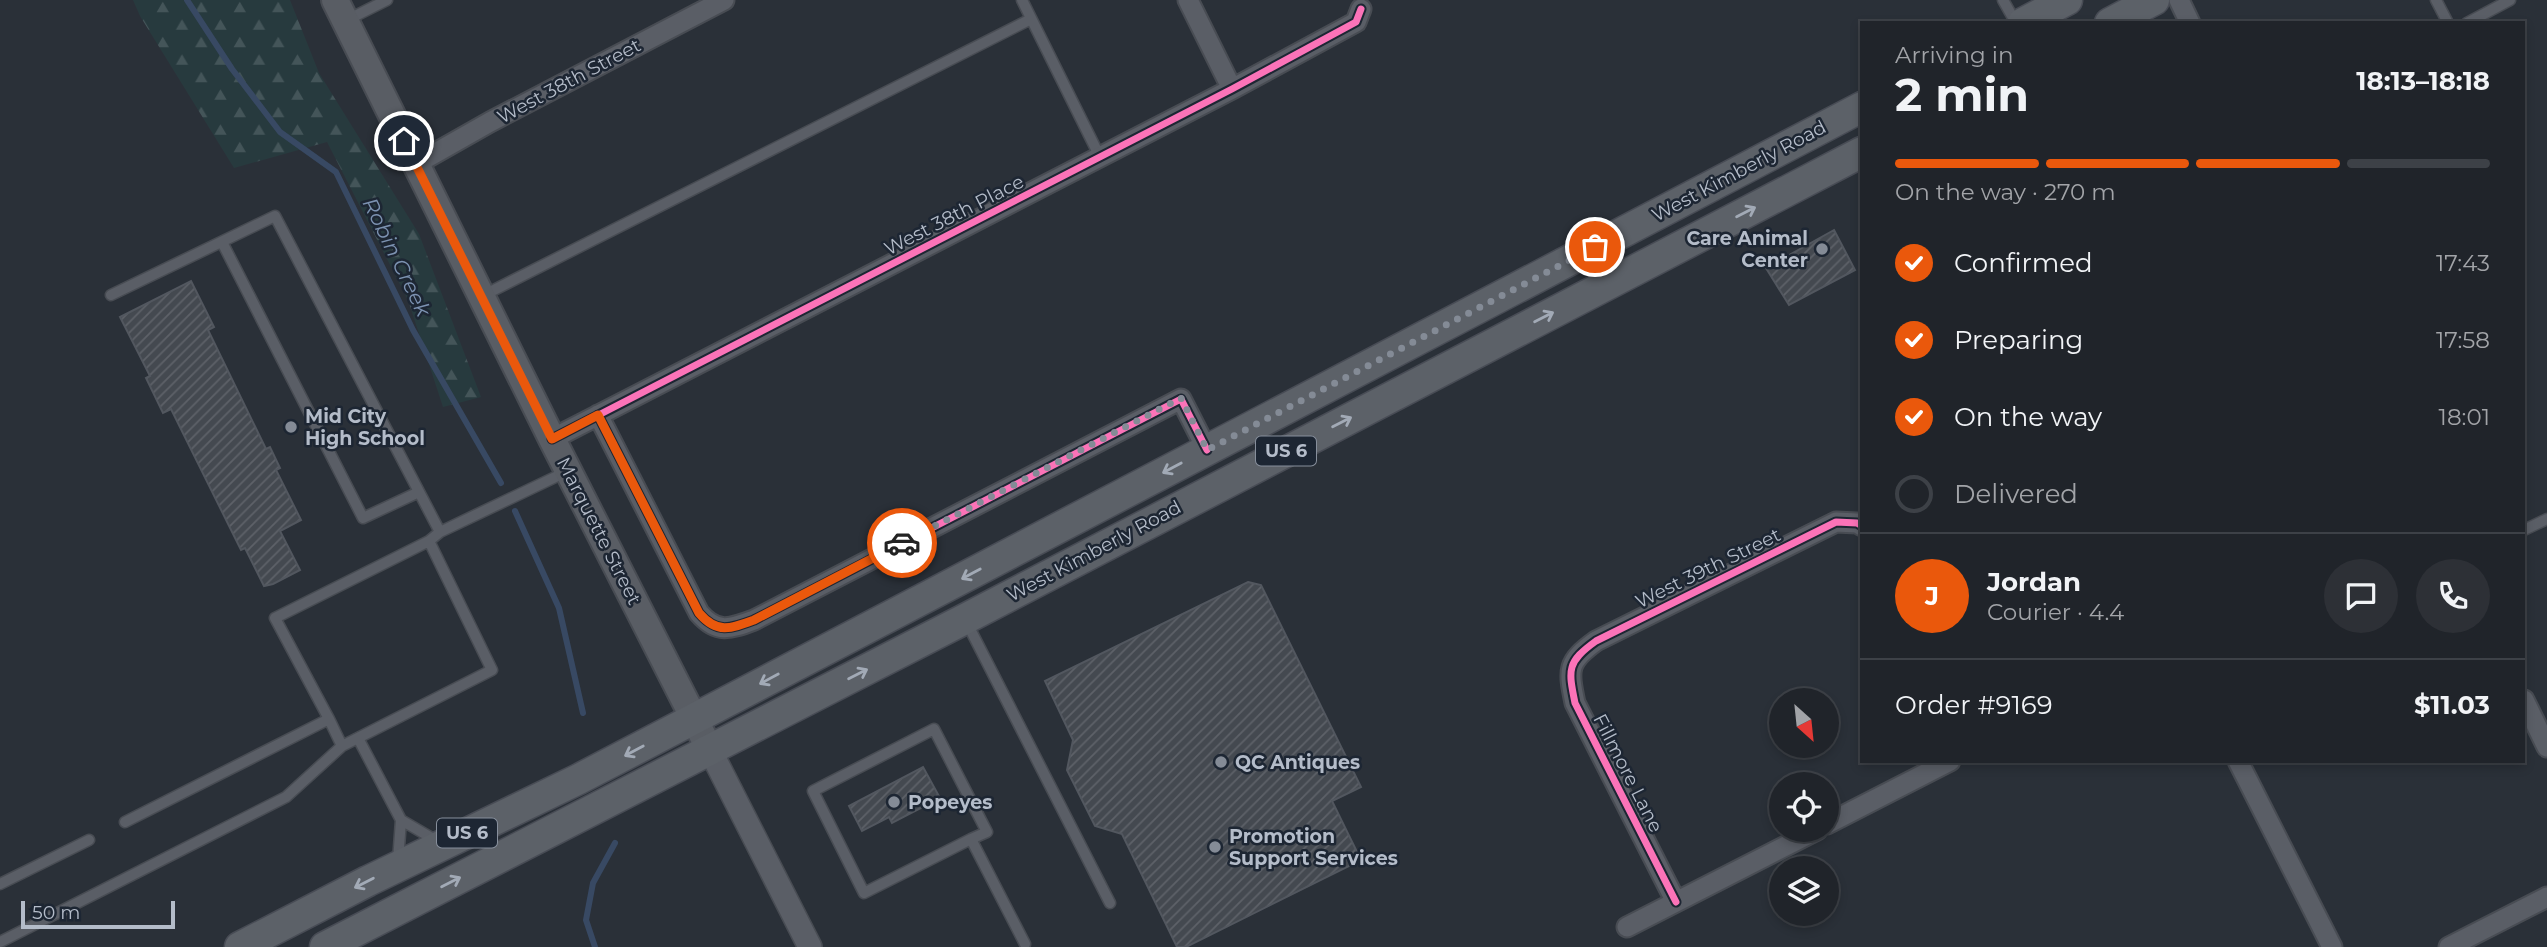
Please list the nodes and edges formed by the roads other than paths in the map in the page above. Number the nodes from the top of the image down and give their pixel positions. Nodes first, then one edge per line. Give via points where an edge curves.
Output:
1 (387, 0) edge
2 (724, 0) edge
3 (1022, 0) edge
4 (1188, 0) edge
5 (2003, 0) edge
6 (2067, 0) edge
7 (2154, 0) edge
8 (2179, 0) edge
9 (2436, 0) edge
10 (2510, 0) edge
11 (1359, 4) edge
12 (340, 10) edge
13 (1031, 19) junction
14 (2015, 21) edge
15 (2027, 21) edge
16 (2114, 21) edge
17 (2189, 21) edge
18 (2447, 21) edge
19 (2470, 21) edge
20 (1233, 89) junction
21 (1860, 108) edge
22 (1860, 153) edge
23 (1100, 157) junction
24 (416, 164) junction
25 (222, 242) junction
26 (111, 295) dead end
27 (481, 296) junction
28 (598, 415) junction
29 (552, 439) junction
30 (1207, 450) junction
31 (568, 471) junction
32 (419, 492) junction
33 (2547, 519) edge
34 (1860, 524) edge
35 (2525, 530) edge
36 (440, 532) junction
37 (429, 541) junction
38 (965, 619) junction
39 (1576, 655) joint
40 (2525, 702) edge
41 (329, 719) junction
42 (694, 719) junction
43 (358, 738) junction
44 (342, 746) junction
45 (2547, 747) edge
46 (710, 750) junction
47 (1946, 763) edge
48 (2239, 763) edge
49 (1839, 818) edge
50 (401, 820) junction
51 (125, 822) dead end
52 (971, 839) junction
53 (89, 841) dead end
54 (1794, 842) edge
55 (444, 844) junction
56 (398, 866) junction
57 (0, 884) edge
58 (2547, 897) edge
59 (1676, 902) junction
60 (1110, 903) dead end
61 (1627, 927) dead end
62 (0, 942) edge
63 (1024, 944) dead end
64 (240, 947) edge
65 (325, 947) edge
66 (810, 947) edge
67 (2332, 947) edge
68 (2449, 947) edge

1 - 12 lane
2 - 24 street, West 38th Street
3 - 13 lane
4 - 20 street
5 - 14 lane
6 - 15 main road
7 - 16 main road
8 - 17 street
9 - 18 lane
10 - 19 lane
11 - 20 street, West 38th Place via 1356,22
12 - 24 main road, Marquette Street
13 - 23 lane
13 - 27 lane
20 - 23 street, West 38th Place
21 - 30 main road, West Kimberly Road / US 6
38 -> 22 main road, West Kimberly Road / US 6
23 - 28 street, West 38th Place
24 - 27 main road, Marquette Street
25 - 26 lane
25 - 32 lane via 275,216
25 - 32 lane via 363,519
27 - 29 main road, Marquette Street
28 - 29 street, West 38th Place
28 - 30 street via 699,613 720,628 754,620 1181,398
29 - 31 main road, Marquette Street
30 -> 42 main road, West Kimberly Road / US 6
31 - 36 lane
31 - 42 main road, Marquette Street
32 - 36 lane
33 - 35 lane
34 - 39 street, West 39th Street via 1836,522
36 - 37 lane
37 - 41 lane via 275,618
37 - 43 lane via 492,670
46 -> 38 main road, West Kimberly Road / US 6
38 - 60 lane
39 - 59 street, Fillmore Lane via 1570,677 1575,703
40 - 45 street
41 - 44 lane
41 - 51 lane
42 - 46 main road, Marquette Street
42 -> 55 main road, West Kimberly Road / US 6
43 - 44 lane
43 - 50 lane
44 - 62 lane via 286,797
65 -> 46 main road, West Kimberly Road / US 6
46 - 66 street, Marquette Street
47 - 49 street
48 - 67 street
50 - 55 lane
50 - 56 lane
52 - 52 lane via 864,893 813,791 934,729 987,832
52 - 63 lane
53 - 57 lane
54 - 59 street
55 - 56 main road, West Kimberly Road / US 6
56 -> 64 main road, West Kimberly Road / US 6
58 - 68 street
59 - 61 street

